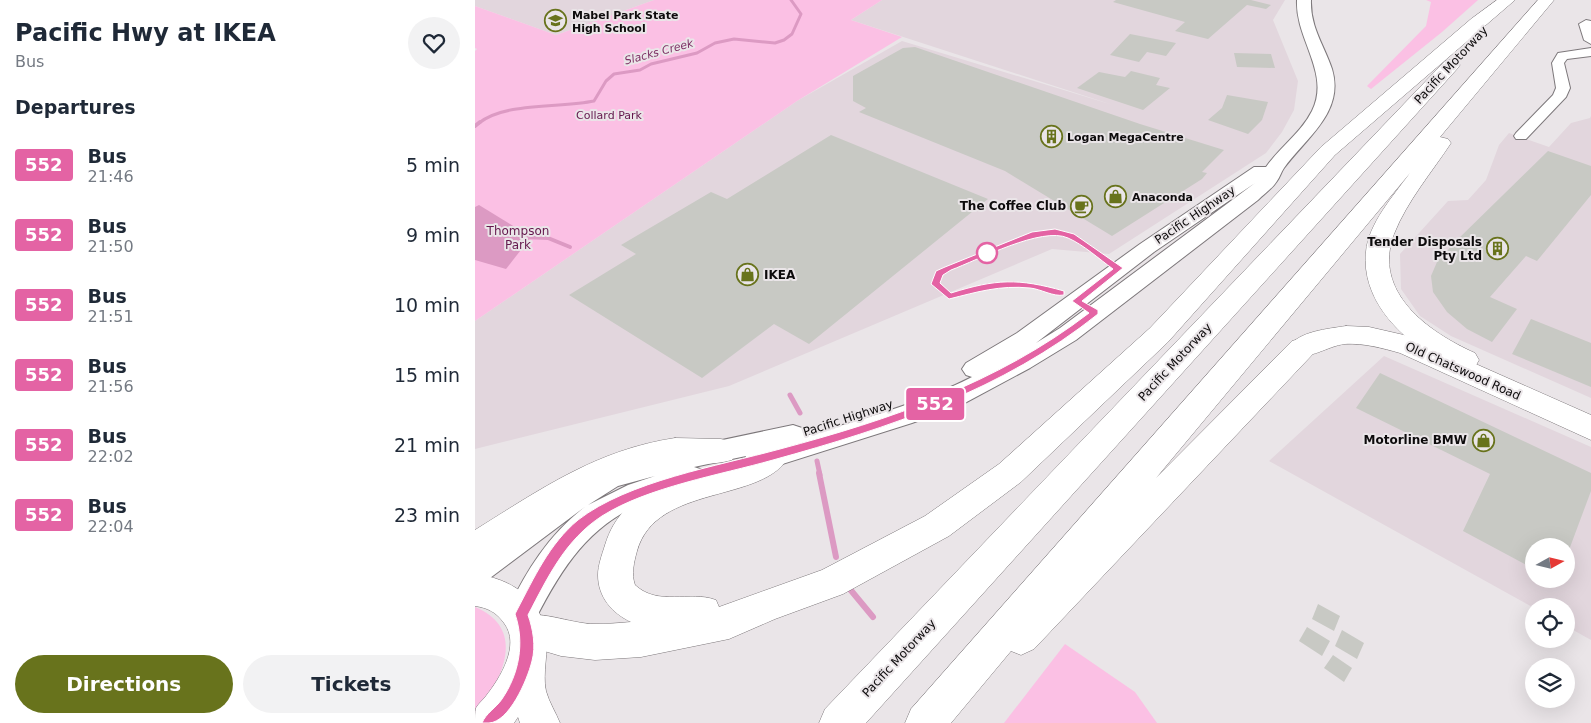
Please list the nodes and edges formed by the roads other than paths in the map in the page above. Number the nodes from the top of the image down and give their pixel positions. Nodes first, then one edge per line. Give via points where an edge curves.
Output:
1 (1304, 0) edge
2 (1507, 0) edge
3 (1511, 0) edge
4 (1545, 0) edge
5 (1589, 24) edge
6 (1591, 40) edge
7 (1591, 52) edge
8 (1591, 60) edge
9 (1487, 67) junction
10 (1562, 79) junction
11 (1521, 136) dead end
12 (1276, 165) junction
13 (1591, 416) edge
14 (1591, 428) edge
15 (721, 451) junction
16 (774, 456) junction
17 (475, 548) edge
18 (475, 571) edge
19 (475, 590) edge
20 (766, 605) junction
21 (525, 635) junction
22 (489, 723) edge
23 (540, 723) edge
24 (839, 723) edge
25 (925, 723) edge
26 (938, 723) edge

1 - 12 street, Pacific Highway via 1307,30 1326,80 1323,106 1308,132
2 - 20 main road via 1477,22 1328,151 1159,335 1010,474 937,526 831,584
3 - 24 main road, Pacific Motorway
4 - 9 main road
5 - 6 street
7 - 10 street via 1562,56 1558,63
8 - 10 street via 1572,61 1566,65
9 - 13 main road, Old Chatswood Road via 1382,234 1376,255 1377,275 1388,300 1432,344
9 - 25 main road
10 - 11 street via 1559,97
12 - 15 street, Pacific Highway via 1259,171 1147,248 1025,339 984,364 888,405 822,428
12 - 16 street, Pacific Highway via 1269,179 1233,211 1068,334 1022,362 943,401
14 - 26 main road, Old Chatswood Road via 1407,345 1369,336 1346,335 1323,339 1302,348
15 - 17 main road via 674,450 609,467 561,492
15 - 18 street, Pacific Highway via 609,478
16 - 20 main road via 738,475 677,492 653,504 635,520 625,536 615,571 617,588 624,599 658,614 683,615 726,607
16 - 21 street, Pacific Highway via 639,492 598,512 567,538 551,560
19 - 21 main road via 496,592
20 - 21 main road via 729,622 641,639 595,642
21 - 22 main road via 507,704
21 - 23 main road via 527,692

